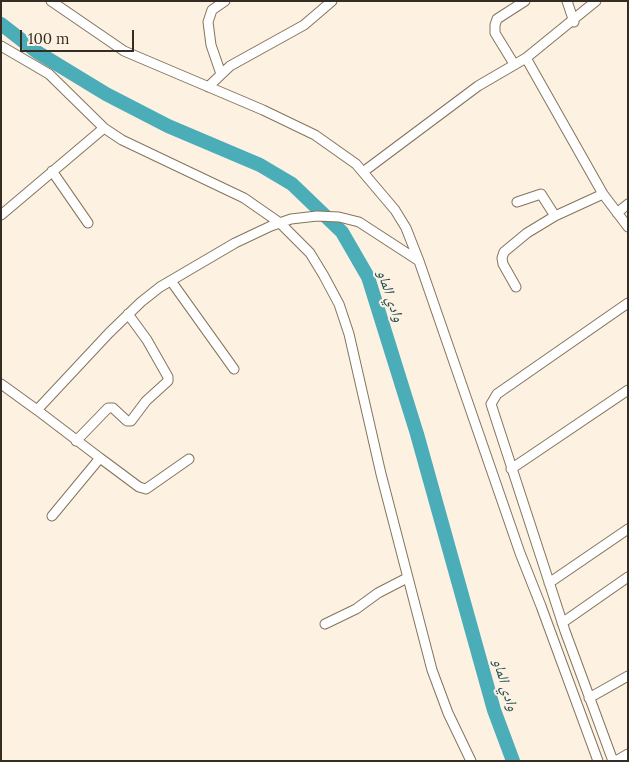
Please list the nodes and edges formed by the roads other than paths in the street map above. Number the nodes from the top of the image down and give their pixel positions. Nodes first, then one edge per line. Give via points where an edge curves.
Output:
1 (51, 1) edge
2 (225, 1) edge
3 (332, 1) edge
4 (524, 1) edge
5 (567, 1) edge
6 (596, 1) edge
7 (574, 22) junction
8 (1, 46) edge
9 (526, 58) junction
10 (514, 64) junction
11 (221, 74) junction
12 (208, 87) junction
13 (104, 128) junction
14 (52, 171) junction
15 (363, 172) junction
16 (603, 194) junction
17 (517, 202) dead end
18 (628, 204) edge
19 (617, 213) junction
20 (1, 215) edge
21 (556, 216) junction
22 (280, 223) junction
23 (88, 224) dead end
24 (628, 227) edge
25 (419, 261) junction
26 (171, 281) junction
27 (516, 287) dead end
28 (628, 303) edge
29 (128, 314) junction
30 (234, 369) dead end
31 (1, 384) edge
32 (628, 390) edge
33 (37, 410) junction
34 (76, 441) junction
35 (100, 458) junction
36 (189, 459) dead end
37 (511, 470) junction
38 (52, 516) dead end
39 (628, 529) edge
40 (407, 578) junction
41 (626, 582) edge
42 (549, 583) junction
43 (562, 623) junction
44 (325, 624) dead end
45 (628, 676) edge
46 (588, 698) junction
47 (628, 754) edge
48 (471, 761) edge
49 (598, 761) edge
50 (615, 761) edge

1 - 12 street via 124,51
2 - 11 street via 212,10 208,22
3 - 11 street via 304,25 241,59
4 - 10 street via 497,19 495,25 495,33
5 - 7 street
6 - 7 street
7 - 9 street
8 - 13 street via 49,74
9 - 10 street
9 - 16 street
10 - 15 street
11 - 12 street
12 - 15 street via 315,135
13 - 14 street
13 - 22 street via 122,140 244,198
14 - 20 street
14 - 23 street
15 - 25 street via 395,210
16 - 19 street
16 - 21 street
17 - 21 street via 542,194
18 - 19 street
19 - 24 street
21 - 27 street via 527,233 504,252 503,264
22 - 25 street via 317,216 359,222
22 - 26 street via 235,243
22 - 40 street via 310,254 339,304 357,362
25 - 49 street via 520,553
26 - 29 street
26 - 30 street
28 - 37 street via 493,399 492,412
29 - 33 street
29 - 34 street via 147,340 168,381 131,420 127,421 113,408 108,408
31 - 33 street
32 - 37 street
33 - 34 street
34 - 35 street
35 - 36 street via 146,489
35 - 38 street
37 - 42 street
39 - 42 street
40 - 44 street
40 - 48 street via 432,670
41 - 43 street
42 - 43 street
43 - 46 street
45 - 46 street
46 - 50 street
47 - 50 street

